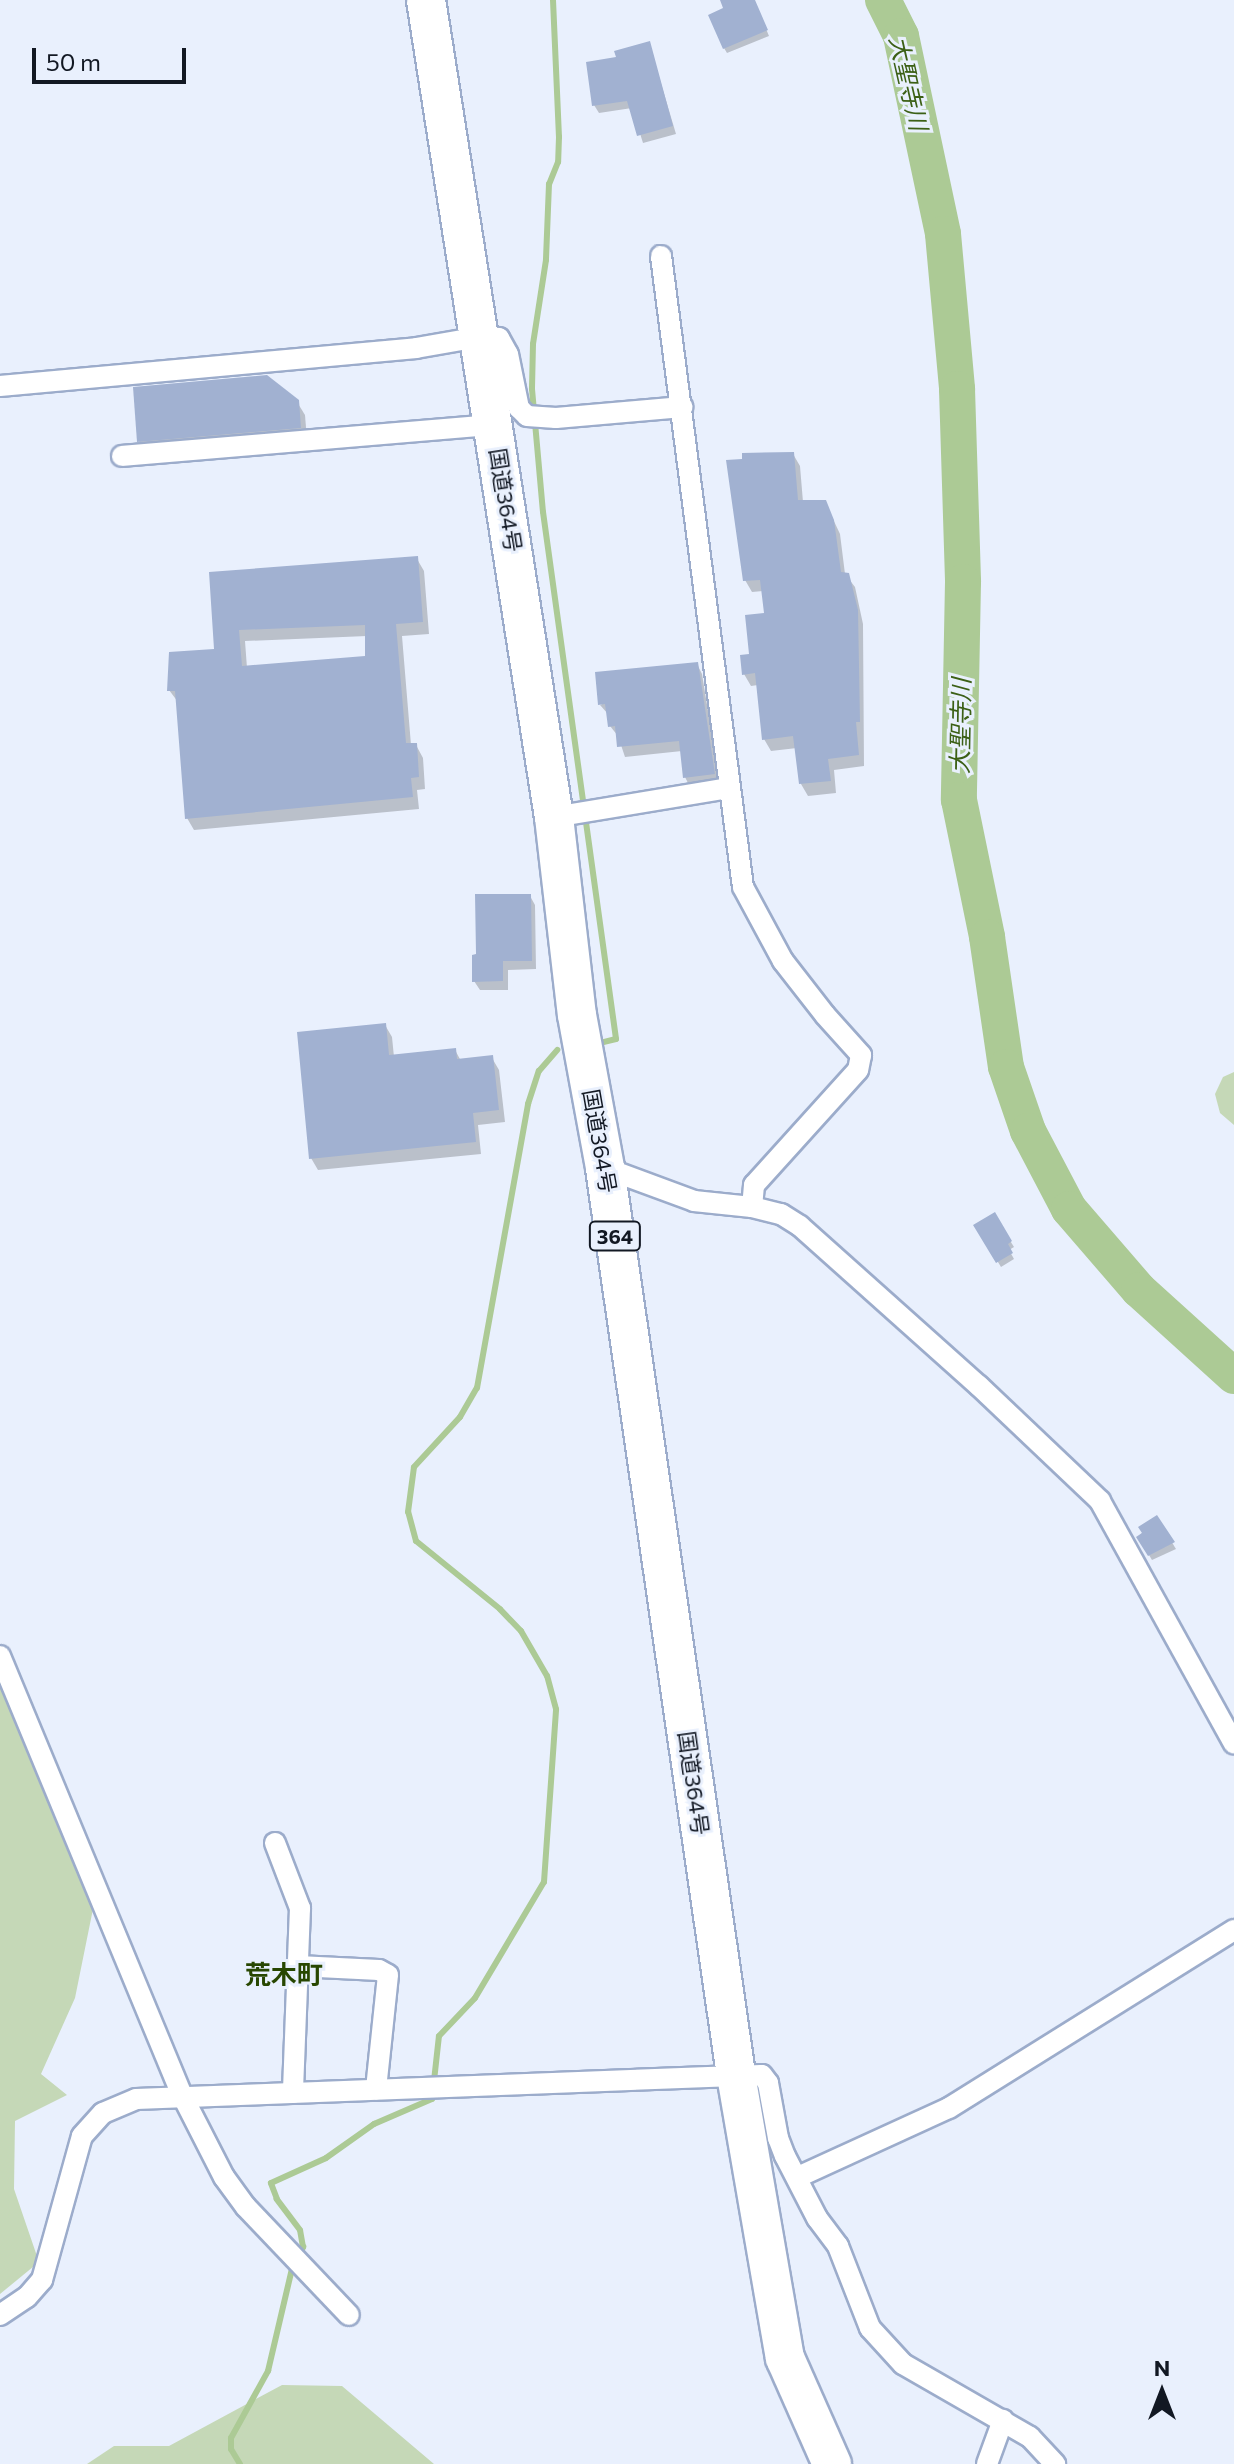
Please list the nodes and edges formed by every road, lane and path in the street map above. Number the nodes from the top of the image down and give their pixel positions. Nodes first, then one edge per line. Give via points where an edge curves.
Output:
1 (426, 0) edge
2 (661, 256) dead end
3 (479, 337) junction
4 (0, 386) edge
5 (683, 407) junction
6 (495, 425) junction
7 (122, 456) dead end
8 (729, 788) junction
9 (554, 817) junction
10 (605, 1168) junction
11 (752, 1207) junction
12 (0, 1656) edge
13 (1234, 1744) edge
14 (275, 1843) dead end
15 (1234, 1930) edge
16 (298, 1966) junction
17 (736, 2075) junction
18 (376, 2089) junction
19 (293, 2093) junction
20 (183, 2097) junction
21 (798, 2177) junction
22 (0, 2315) edge
23 (349, 2315) dead end
24 (1003, 2420) junction
25 (832, 2464) edge
26 (987, 2464) edge
27 (1055, 2464) edge

1 - 3 highway, 国道364号 / 364
2 - 5 street
3 - 4 street via 416,348
3 - 5 street via 499,338 508,354 519,408 527,416
3 - 6 highway, 国道364号 / 364
5 - 8 street
6 - 7 street
6 - 9 highway, 国道364号 / 364
8 - 9 street
8 - 11 street via 749,902 783,961 861,1055 858,1070 754,1185
9 - 10 highway, 国道364号 / 364 via 577,1015
10 - 11 street via 694,1201
10 - 17 highway, 国道364号 / 364
11 - 13 street via 781,1214 800,1226 1100,1501
12 - 20 street
14 - 16 street via 300,1908
15 - 21 street via 949,2108
16 - 18 street via 379,1970 388,1975
16 - 19 street
17 - 18 street
17 - 21 street via 762,2075 768,2083 778,2138
17 - 25 highway, 国道364号 / 364 via 785,2358
18 - 19 street
19 - 20 street
20 - 22 street via 136,2099 92,2121 69,2174 42,2280
20 - 23 street via 224,2177 246,2207
21 - 24 street via 817,2218 838,2246 870,2328 889,2352 921,2376
24 - 26 street
24 - 27 street via 1030,2437

